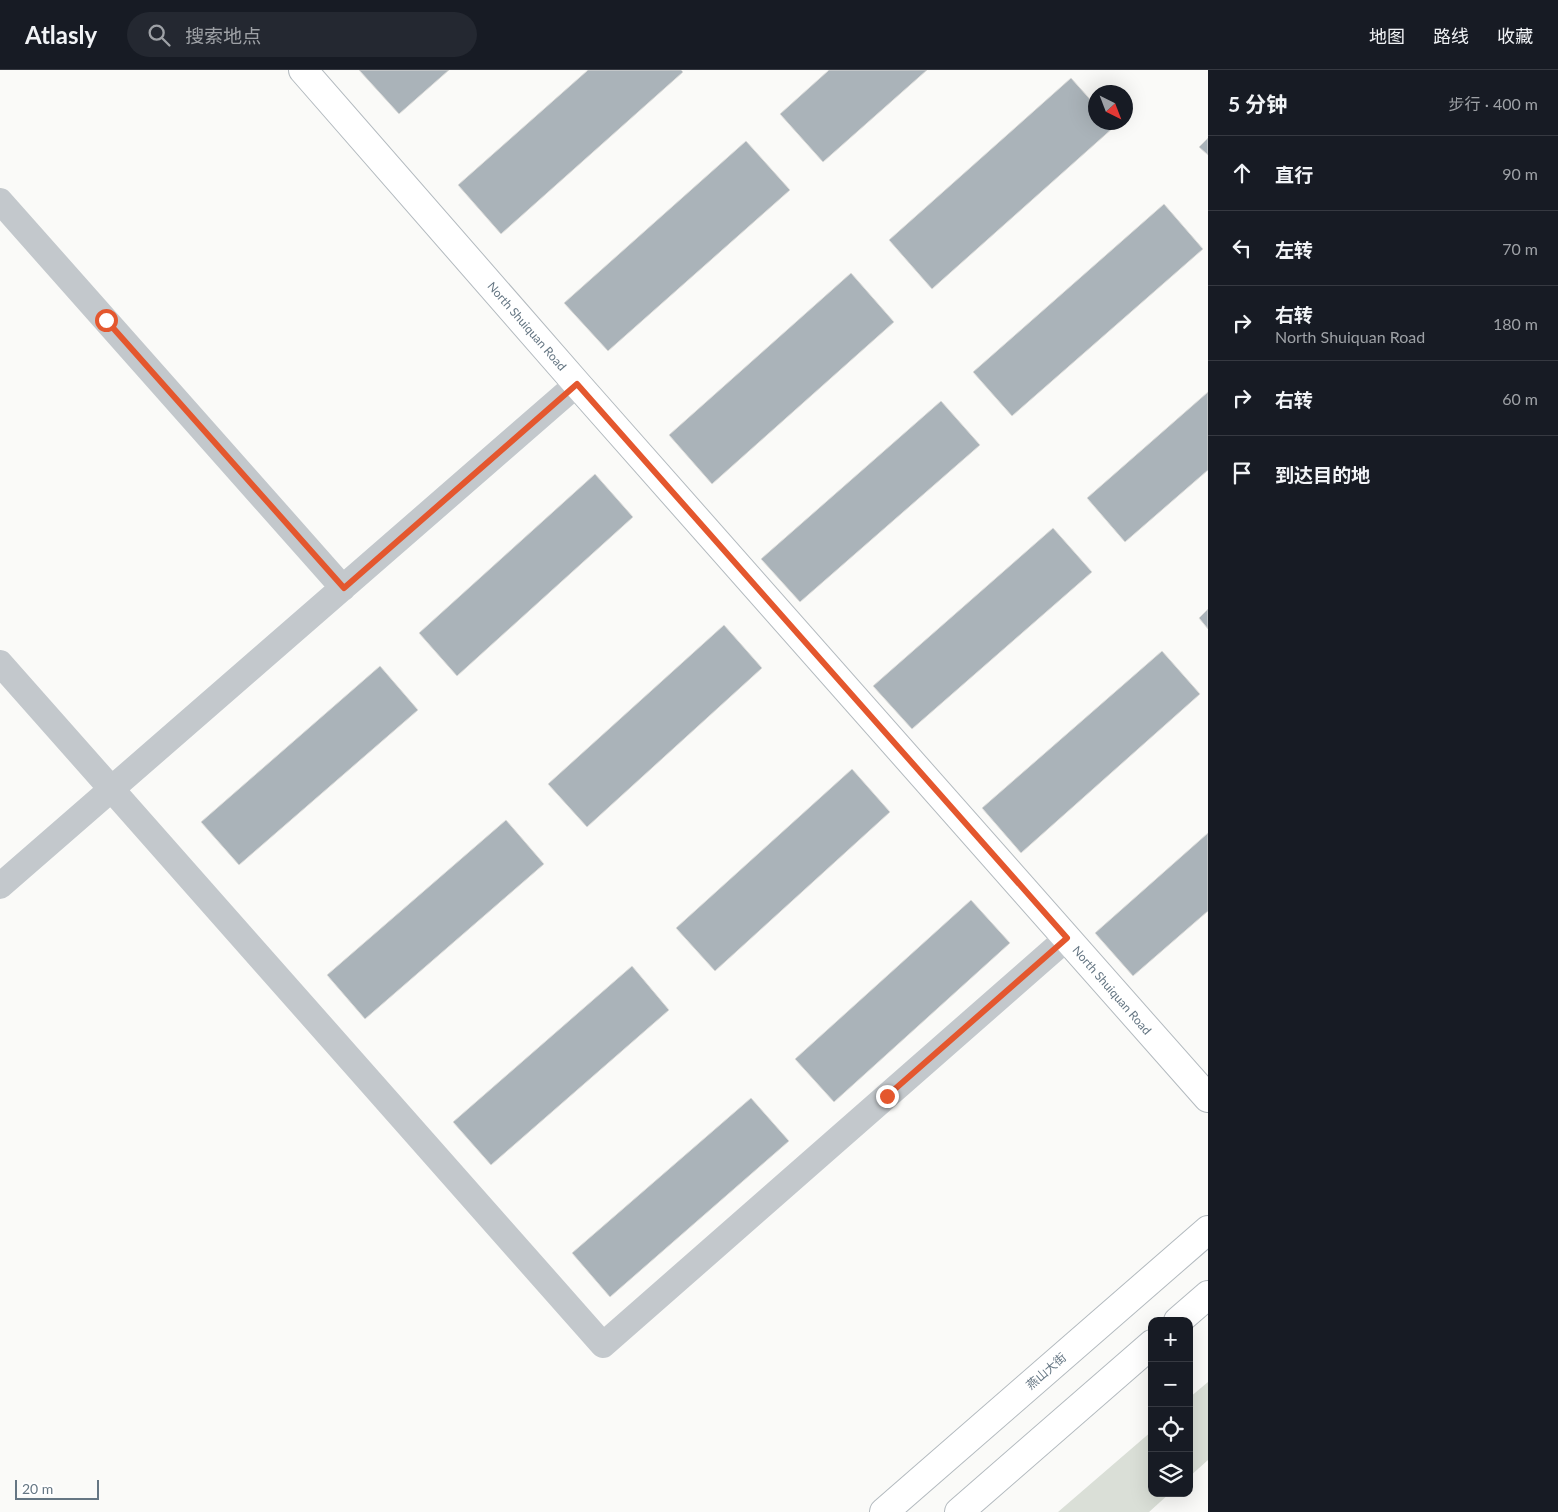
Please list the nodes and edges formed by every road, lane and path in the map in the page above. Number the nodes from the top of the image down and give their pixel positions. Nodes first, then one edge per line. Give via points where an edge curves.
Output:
1 (303, 70) edge
2 (0, 201) edge
3 (577, 384) junction
4 (344, 588) junction
5 (0, 663) edge
6 (112, 789) junction
7 (0, 886) edge
8 (1067, 938) junction
9 (1208, 1098) edge
10 (1208, 1230) edge
11 (1208, 1295) edge
12 (1183, 1317) edge
13 (1148, 1347) edge
14 (884, 1512) edge
15 (959, 1512) edge

1 - 3 street, North Shuiquan Road
2 - 4 street
3 - 4 street
3 - 8 street, North Shuiquan Road
4 - 6 street
5 - 6 street
6 - 7 street
6 - 8 street via 603,1345
8 - 9 street, North Shuiquan Road
10 - 14 street, 燕山大街
11 - 12 street
13 - 15 street

